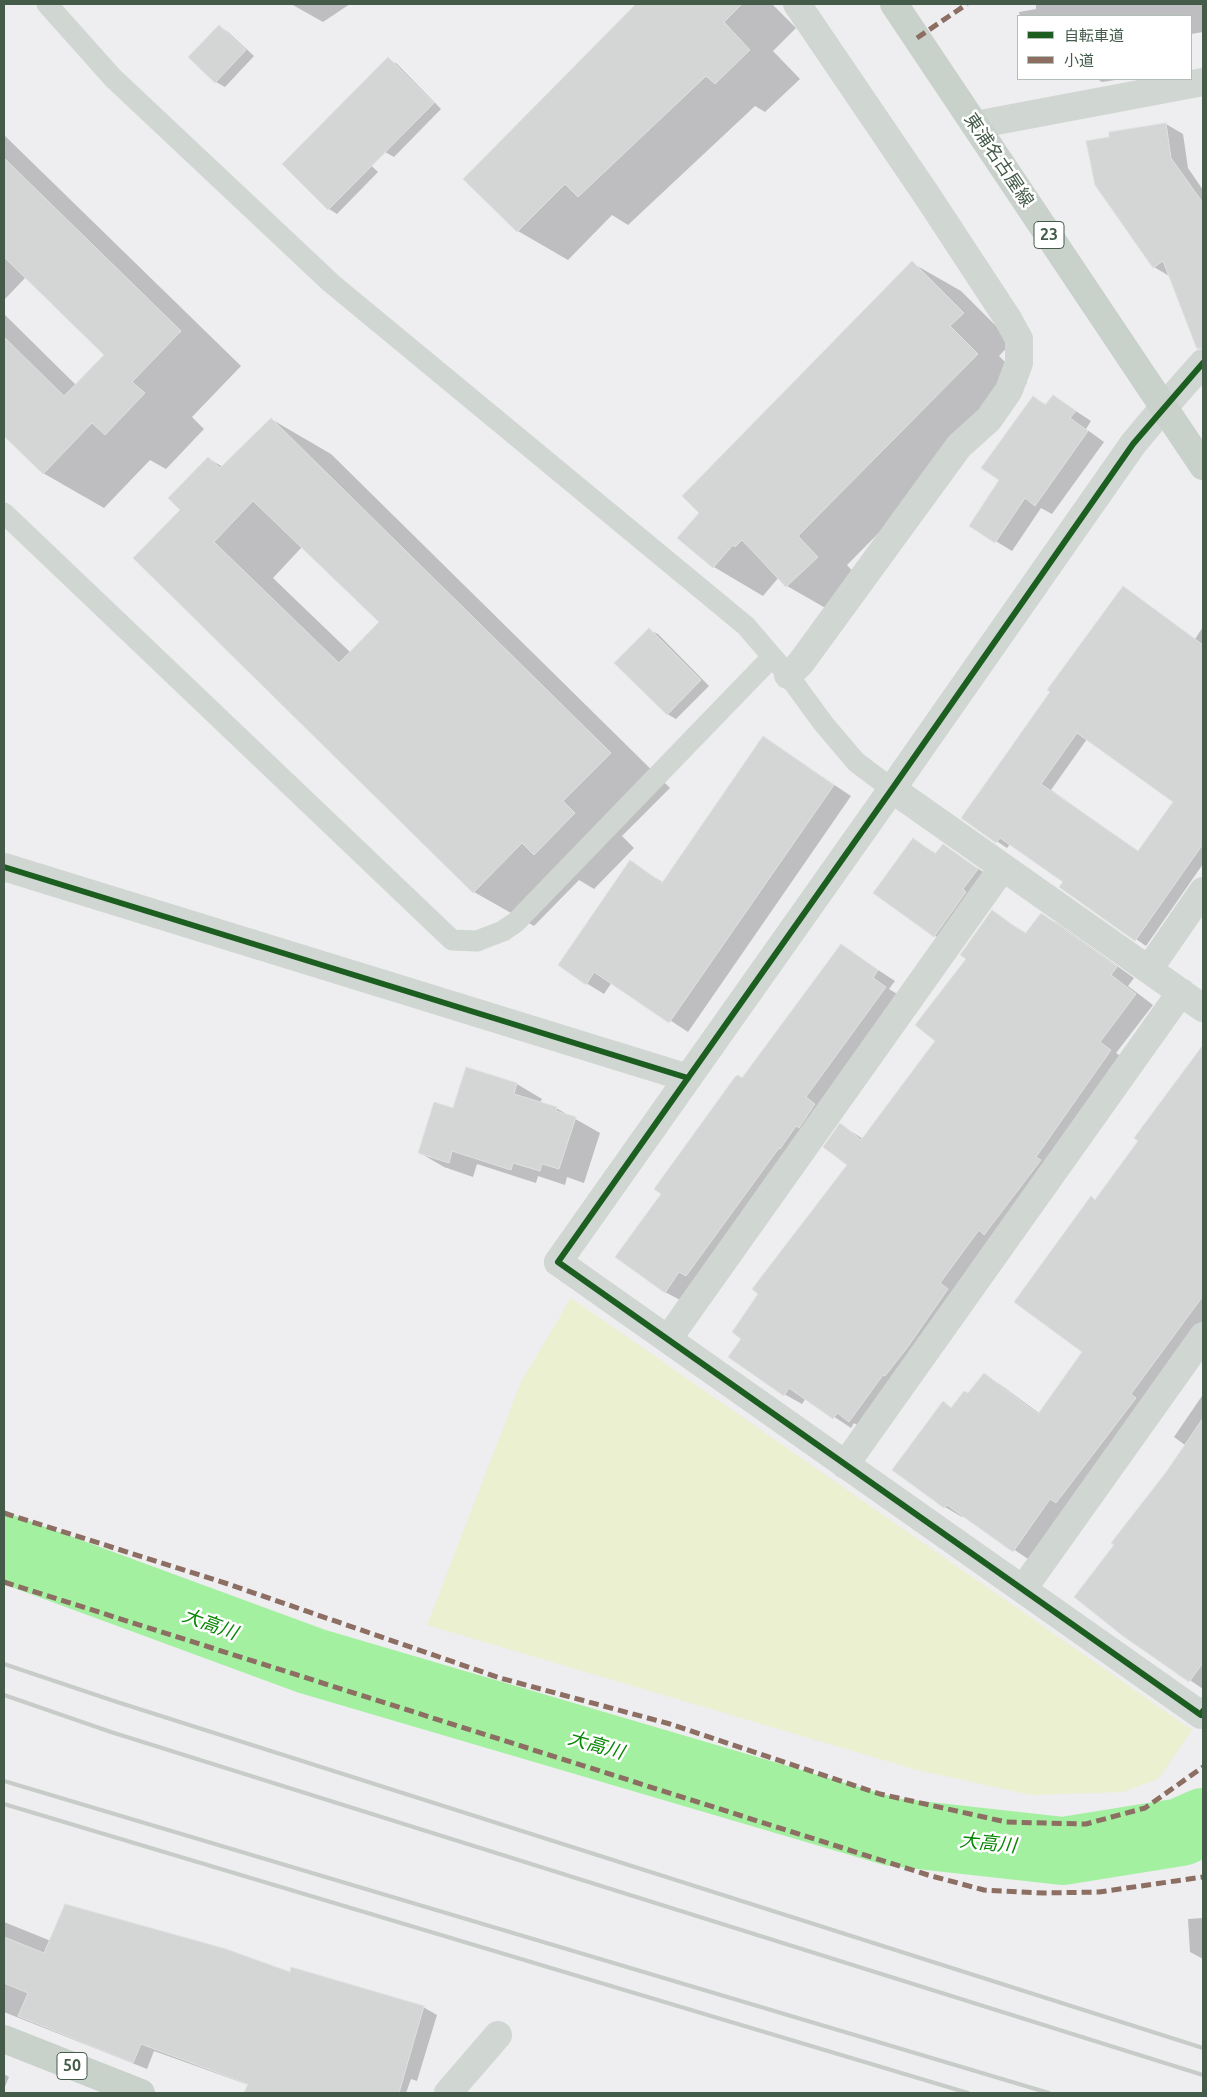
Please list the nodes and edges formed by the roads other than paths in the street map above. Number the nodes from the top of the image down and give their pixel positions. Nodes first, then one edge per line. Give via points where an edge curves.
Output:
1 (47, 4) edge
2 (797, 4) edge
3 (894, 4) edge
4 (1203, 82) edge
5 (975, 124) junction
6 (1203, 363) edge
7 (1164, 407) junction
8 (1203, 466) edge
9 (4, 513) edge
10 (780, 666) junction
11 (892, 789) junction
12 (4, 867) edge
13 (1003, 867) junction
14 (1203, 892) edge
15 (1149, 969) junction
16 (1180, 992) junction
17 (1203, 1008) edge
18 (688, 1078) junction
19 (1203, 1336) edge
20 (668, 1339) junction
21 (845, 1465) junction
22 (1023, 1589) junction
23 (1203, 1711) edge
24 (498, 2034) dead end
25 (4, 2039) edge
26 (141, 2093) edge
27 (448, 2093) edge

1 - 10 lane via 113,78 331,283 746,626
2 - 10 street via 1008,318 1019,338 1019,363 1009,390 989,419 959,446 800,664
3 - 5 main road, 東浦名古屋線 / 23
4 - 5 street
5 - 7 main road, 東浦名古屋線 / 23
6 - 7 street
7 - 8 main road, 東浦名古屋線 / 23
7 - 11 street via 1133,444
9 - 10 lane via 452,940 477,941 516,922
10 - 11 lane via 856,762
11 - 13 street
11 - 18 street
12 - 18 street
13 - 15 street
13 - 20 street
14 - 15 street
15 - 16 street
16 - 17 street
16 - 21 street
18 - 20 street via 558,1262
19 - 22 street
20 - 21 street
21 - 22 street
22 - 23 street via 1201,1715
24 - 27 street
25 - 26 main road, 50

